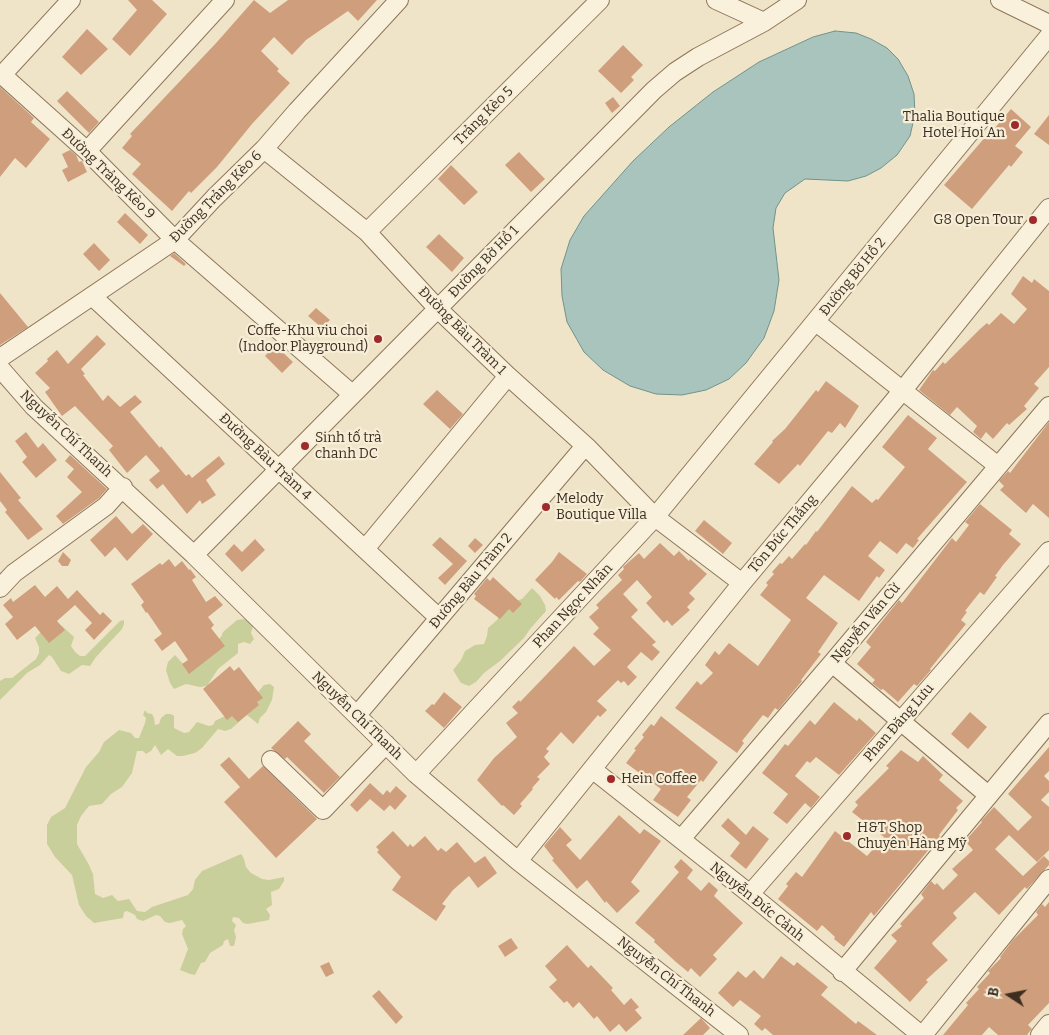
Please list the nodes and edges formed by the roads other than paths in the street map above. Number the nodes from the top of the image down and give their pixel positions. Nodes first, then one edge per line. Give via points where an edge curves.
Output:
1 (71, 0) edge
2 (225, 0) edge
3 (399, 0) edge
4 (600, 0) edge
5 (716, 0) edge
6 (797, 0) edge
7 (1000, 0) edge
8 (764, 22) junction
9 (1049, 24) edge
10 (1049, 36) edge
11 (1, 74) edge
12 (264, 149) junction
13 (87, 151) junction
14 (1049, 208) edge
15 (367, 232) junction
16 (175, 240) junction
17 (92, 296) junction
18 (438, 309) junction
19 (816, 322) junction
20 (0, 358) edge
21 (0, 368) edge
22 (508, 376) junction
23 (903, 390) junction
24 (352, 394) junction
25 (1049, 406) edge
26 (585, 446) junction
27 (998, 466) junction
28 (278, 469) junction
29 (123, 487) junction
30 (655, 517) junction
31 (365, 549) junction
32 (194, 555) junction
33 (1048, 556) edge
34 (742, 583) junction
35 (0, 588) edge
36 (439, 618) junction
37 (832, 663) junction
38 (357, 715) junction
39 (901, 721) junction
40 (1049, 723) edge
41 (386, 744) junction
42 (271, 760) dead end
43 (592, 769) junction
44 (416, 774) junction
45 (988, 795) junction
46 (680, 839) junction
47 (518, 861) junction
48 (1049, 879) edge
49 (750, 894) junction
50 (842, 972) junction
51 (1049, 1024) edge
52 (739, 1035) edge
53 (922, 1035) edge
54 (1040, 1035) edge

1 - 11 street
2 - 13 street
3 - 12 street, Đường Trảng Kèo 6
4 - 15 street, Trảng Kèo 5
5 - 8 street
6 - 8 street, Đường Bờ Hồ 1
7 - 9 street
8 - 18 street, Đường Bờ Hồ 1 via 698,57 654,90
10 - 19 street, Đường Bờ Hồ 2
11 - 13 street, Đường Trảng Kèo 9
12 - 15 street, Đường Bàu Tràm 1
12 - 16 street, Đường Trảng Kèo 6
13 - 16 street, Đường Trảng Kèo 9
14 - 23 street, Tôn Đức Thắng
15 - 18 street, Đường Bàu Tràm 1
16 - 17 street, Đường Trảng Kèo 6
16 - 24 street, Đường Trảng Kèo 9
17 - 20 street, Đường Trảng Kèo 6
17 - 28 street, Đường Bàu Tràm 4
18 - 22 street, Đường Bàu Tràm 1
18 - 24 street, Đường Bờ Hồ 1
19 - 23 street
19 - 30 street, Đường Bờ Hồ 2
21 - 29 street, Nguyễn Chí Thanh via 34,407
22 - 26 street, Đường Bàu Tràm 1
22 - 31 street
23 - 27 street
23 - 34 street, Tôn Đức Thắng
24 - 28 street, Đường Bờ Hồ 1
25 - 27 street, Nguyễn Văn Cừ
26 - 30 street, Đường Bàu Tràm 1
26 - 36 street, Đường Bàu Tràm 2
27 - 37 street, Nguyễn Văn Cừ
28 - 31 street, Đường Bàu Tràm 4
28 - 32 street, Đường Bờ Hồ 1
29 - 32 street, Nguyễn Chí Thanh
29 - 35 street via 106,506 14,573
30 - 34 street
30 - 44 street, Phan Ngọc Nhân
31 - 36 street, Đường Bàu Tràm 4
32 - 38 street, Nguyễn Chí Thanh
33 - 39 street, Phan Đăng Lưu
34 - 43 street, Tôn Đức Thắng
36 - 38 street, Đường Bàu Tràm 2
37 - 39 street
37 - 46 street, Nguyễn Văn Cừ
38 - 41 street, Nguyễn Chí Thanh
39 - 45 street
39 - 49 street, Phan Đăng Lưu
40 - 45 street
41 - 42 street via 323,810
41 - 44 street, Nguyễn Chí Thanh
43 - 46 street, Nguyễn Đức Cảnh
43 - 47 street, Tôn Đức Thắng
44 - 47 street, Nguyễn Chí Thanh
45 - 50 street
46 - 49 street, Nguyễn Đức Cảnh
47 - 52 street, Nguyễn Chí Thanh
48 - 53 street
49 - 50 street, Nguyễn Đức Cảnh
50 - 53 street, Nguyễn Đức Cảnh
51 - 54 street

